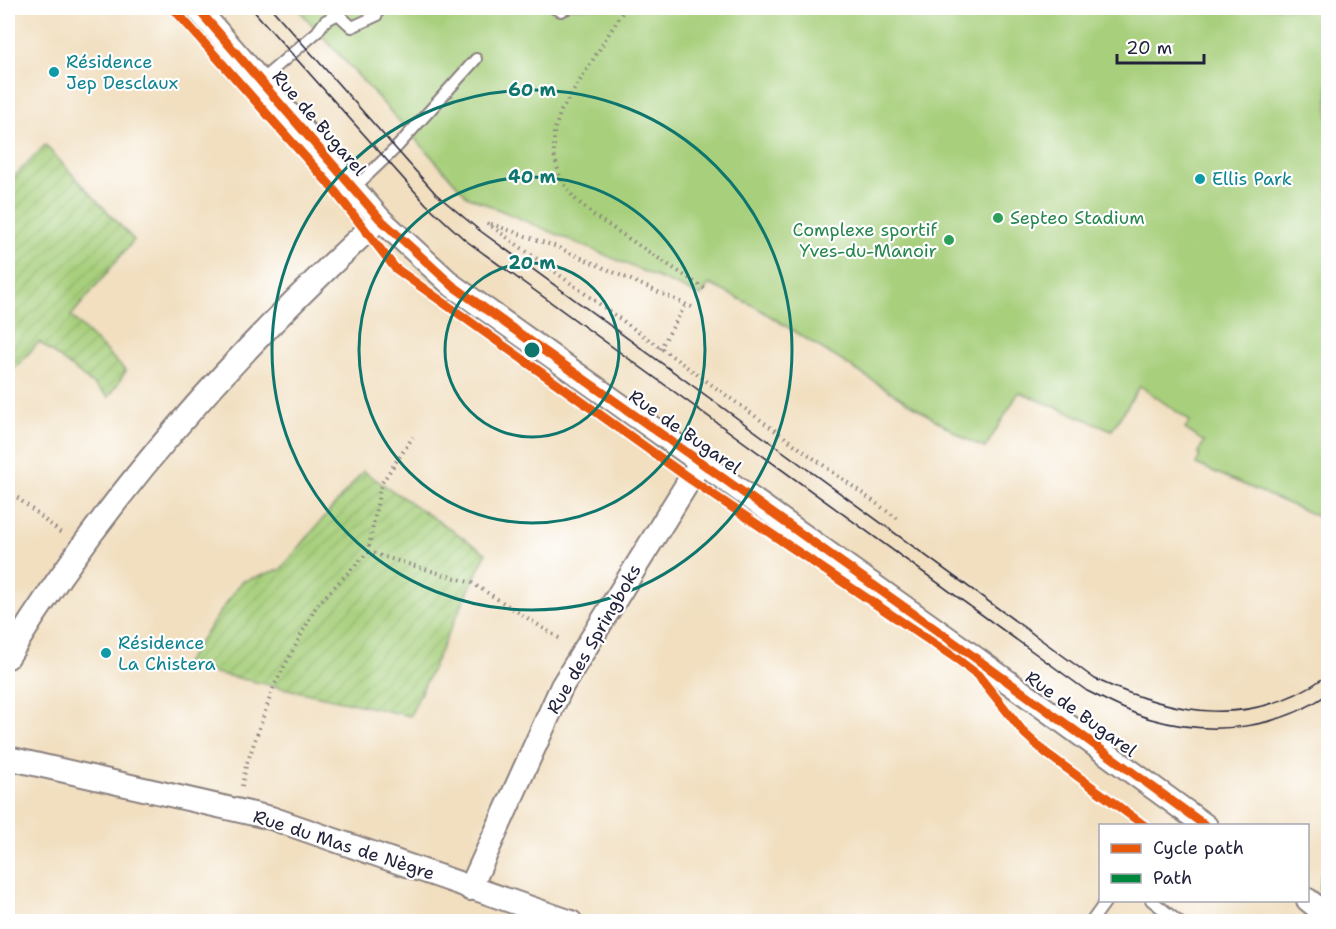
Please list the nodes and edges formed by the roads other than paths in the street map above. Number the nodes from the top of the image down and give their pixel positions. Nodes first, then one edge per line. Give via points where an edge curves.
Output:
1 (197, 8) edge
2 (380, 8) edge
3 (554, 8) edge
4 (568, 8) edge
5 (336, 11) edge
6 (476, 60) dead end
7 (260, 81) junction
8 (354, 188) junction
9 (380, 219) junction
10 (700, 463) junction
11 (8, 657) edge
12 (8, 758) edge
13 (1205, 824) edge
14 (470, 889) junction
15 (1309, 901) edge
16 (1105, 902) edge
17 (1154, 902) edge
18 (1329, 916) edge
19 (571, 921) edge
20 (1091, 921) edge
21 (1179, 921) edge

1 - 7 street, Rue de Bugarel
2 - 5 lane via 376,16 352,27
3 - 4 lane via 561,12
5 - 7 lane
6 - 8 lane
7 - 8 street, Rue de Bugarel
8 - 9 street, Rue de Bugarel
9 - 10 street, Rue de Bugarel via 453,286
9 - 11 street via 235,363 129,483 42,601
10 - 13 street, Rue de Bugarel
10 - 14 street, Rue des Springboks via 562,686
12 - 14 street, Rue du Mas de Nègre via 271,818
14 - 19 street, Rue du Mas de Nègre
15 - 18 street
16 - 20 lane
17 - 21 lane

